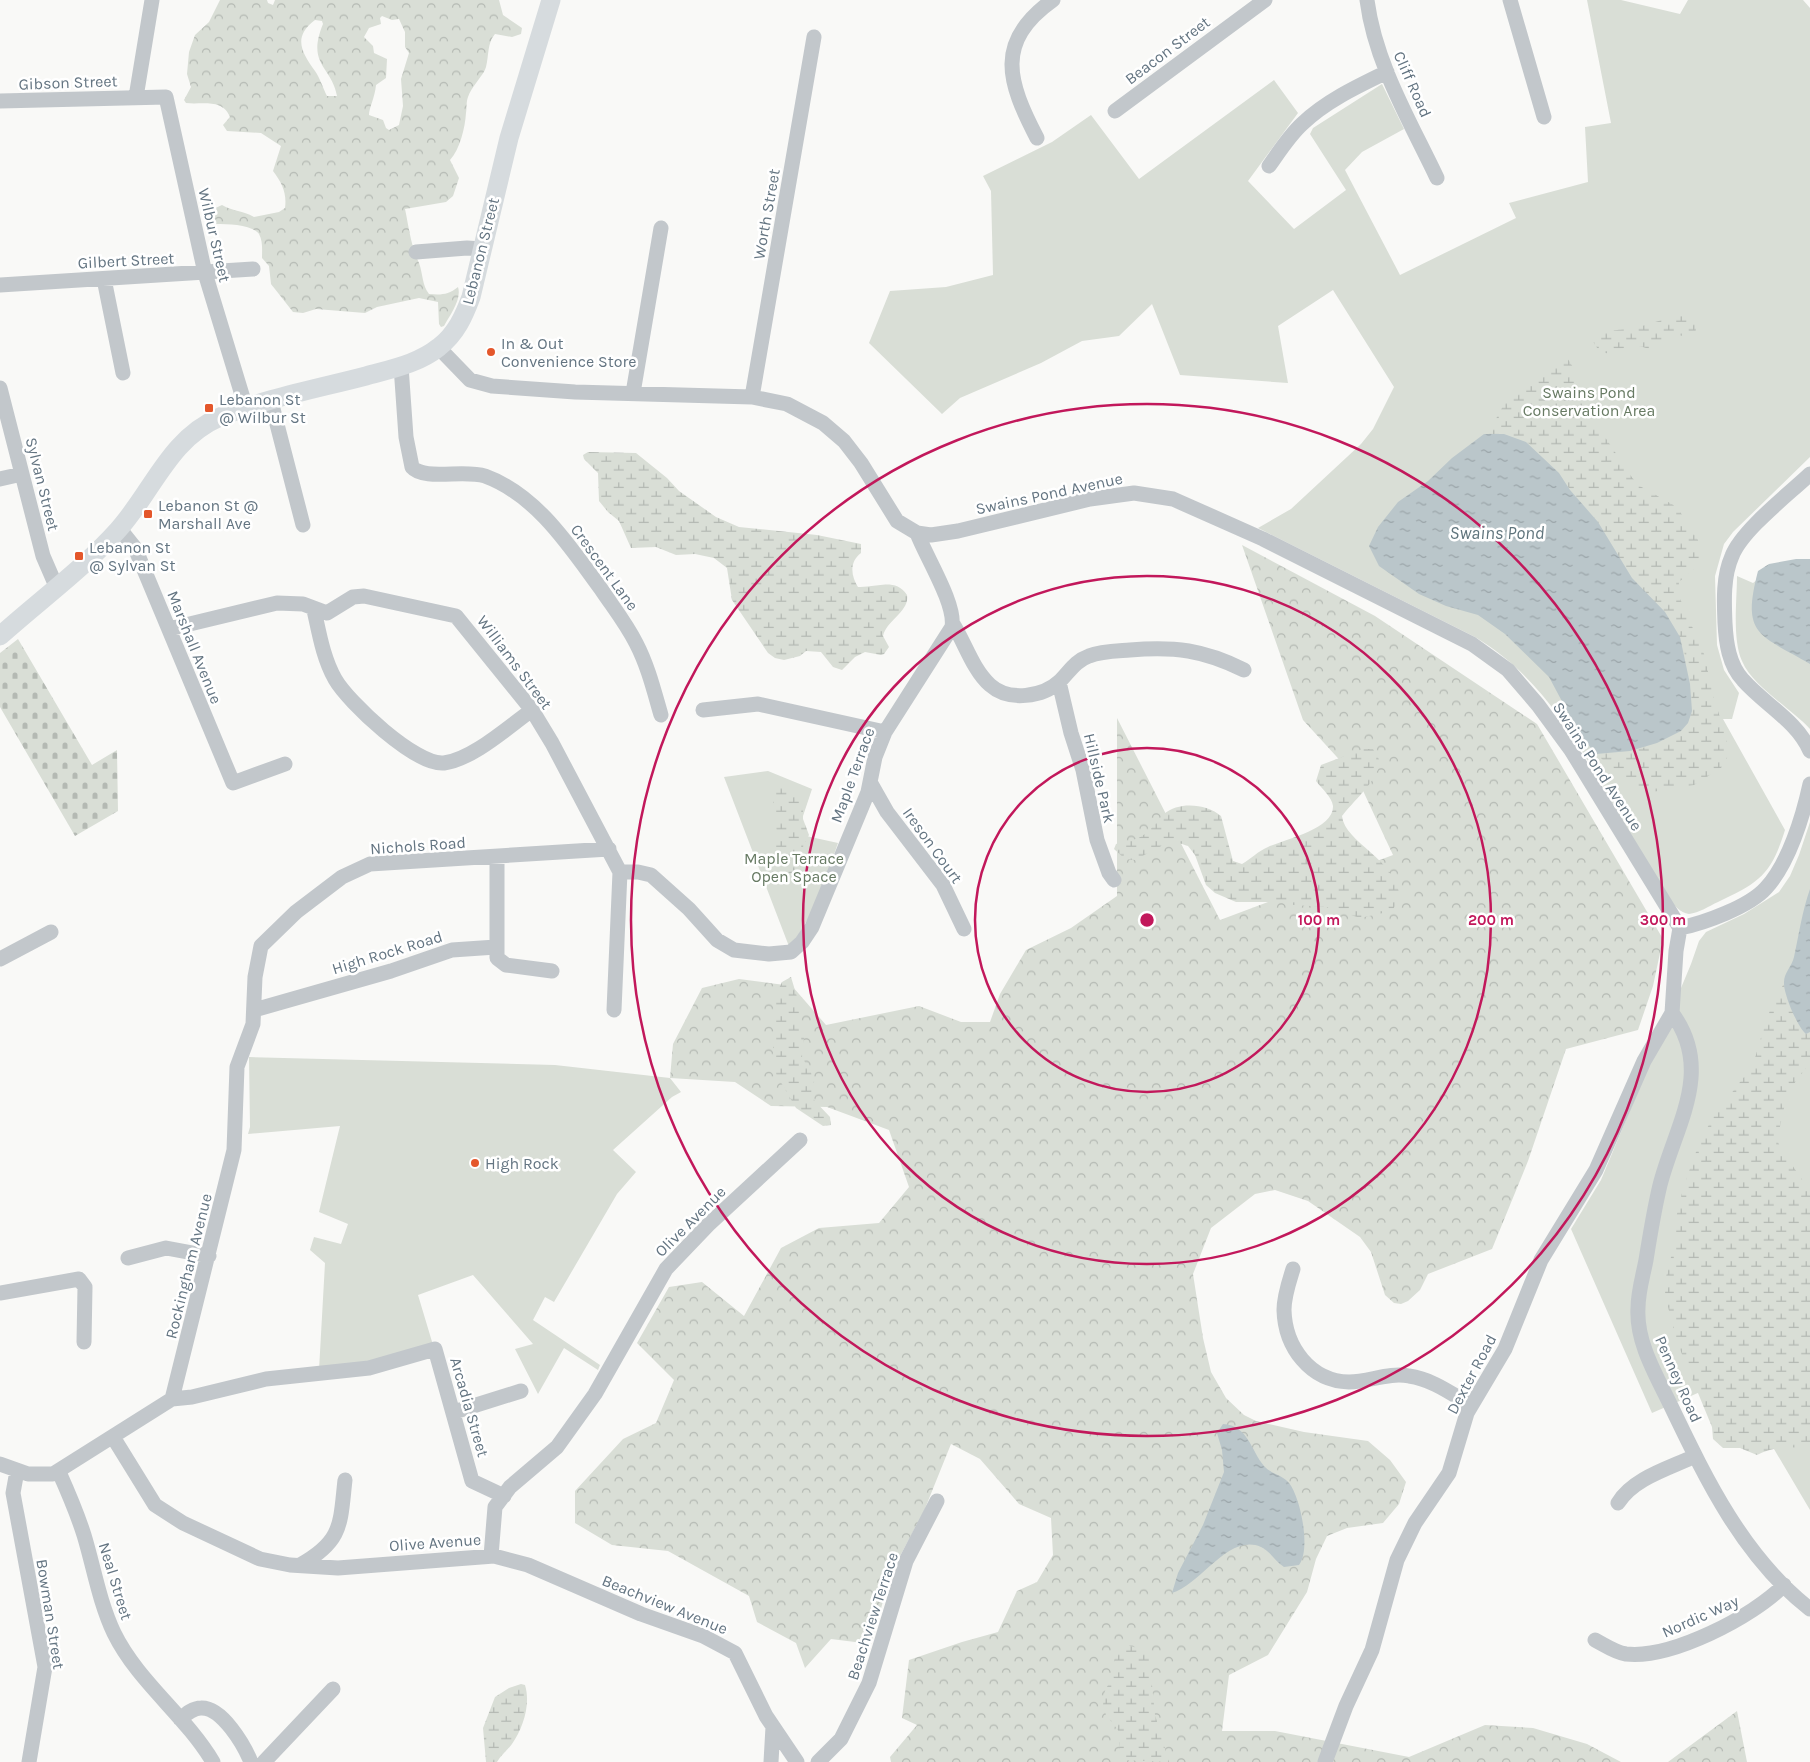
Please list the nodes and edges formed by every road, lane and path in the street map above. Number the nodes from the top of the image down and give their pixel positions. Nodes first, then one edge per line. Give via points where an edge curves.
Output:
1 (152, 0) edge
2 (551, 0) edge
3 (1053, 0) edge
4 (1265, 0) edge
5 (1367, 0) edge
6 (1510, 0) edge
7 (1243, 6) edge
8 (814, 37) dead end
9 (1387, 72) junction
10 (136, 97) junction
11 (0, 102) edge
12 (1115, 111) dead end
13 (1544, 117) dead end
14 (1038, 138) dead end
15 (1269, 166) dead end
16 (1436, 178) dead end
17 (661, 228) dead end
18 (482, 249) junction
19 (416, 252) dead end
20 (253, 269) dead end
21 (205, 273) junction
22 (104, 279) junction
23 (0, 285) edge
24 (439, 348) junction
25 (401, 366) junction
26 (123, 373) dead end
27 (0, 388) edge
28 (633, 393) junction
29 (752, 397) junction
30 (271, 402) junction
31 (246, 408) junction
32 (22, 474) junction
33 (1810, 474) edge
34 (0, 479) edge
35 (303, 525) dead end
36 (119, 528) junction
37 (917, 534) junction
38 (56, 586) junction
39 (314, 610) junction
40 (953, 624) junction
41 (169, 629) junction
42 (0, 636) edge
43 (1244, 670) dead end
44 (1059, 682) junction
45 (532, 710) junction
46 (703, 710) dead end
47 (661, 715) dead end
48 (885, 732) junction
49 (1810, 751) edge
50 (285, 764) dead end
51 (870, 782) junction
52 (1810, 784) edge
53 (609, 850) junction
54 (497, 858) junction
55 (620, 872) junction
56 (1114, 880) dead end
57 (1680, 928) junction
58 (964, 929) dead end
59 (51, 932) dead end
60 (496, 947) junction
61 (0, 959) edge
62 (552, 971) dead end
63 (254, 1010) junction
64 (614, 1010) dead end
65 (1672, 1013) junction
66 (800, 1140) dead end
67 (209, 1256) junction
68 (128, 1258) dead end
69 (1293, 1269) dead end
70 (0, 1293) edge
71 (84, 1342) dead end
72 (522, 1391) dead end
73 (172, 1399) junction
74 (1471, 1405) junction
75 (454, 1412) junction
76 (113, 1437) junction
77 (1695, 1456) junction
78 (0, 1464) edge
79 (17, 1471) junction
80 (59, 1472) junction
81 (345, 1480) dead end
82 (504, 1496) junction
83 (937, 1501) dead end
84 (1618, 1503) dead end
85 (491, 1556) junction
86 (300, 1566) junction
87 (1784, 1585) junction
88 (1810, 1608) edge
89 (1595, 1640) dead end
90 (333, 1689) dead end
91 (180, 1719) junction
92 (773, 1727) junction
93 (29, 1762) edge
94 (213, 1762) edge
95 (251, 1762) edge
96 (264, 1762) edge
97 (771, 1762) edge
98 (797, 1762) edge
99 (818, 1762) edge
100 (1325, 1762) edge

1 - 10 street
2 - 18 main road, Lebanon Street via 509,138
3 - 14 street via 1031,18 1019,32 1015,44 1017,95
4 - 7 street, Beacon Street
5 - 9 street, Cliff Road
6 - 13 street
7 - 12 street, Beacon Street
8 - 29 street, Worth Street
9 - 15 street via 1353,89 1306,120
9 - 16 street, Cliff Road
10 - 11 street, Gibson Street
10 - 21 street, Wilbur Street via 166,97
17 - 28 street
18 - 19 street
18 - 24 main road, Lebanon Street via 465,312 454,332
20 - 21 street, Gilbert Street
21 - 22 street, Gilbert Street
21 - 31 street, Wilbur Street
22 - 23 street, Gilbert Street
22 - 26 street
24 - 25 main road, Lebanon Street
24 - 28 street via 463,375 478,383 535,390
25 - 30 main road, Lebanon Street
25 - 47 street, Crescent Lane via 407,447 412,467 430,474 467,472 488,478 521,498 558,532 622,618 644,660
27 - 32 street, Sylvan Street
28 - 29 street
29 - 37 street via 787,404 835,432 862,463 897,521
30 - 31 main road, Lebanon Street
30 - 35 street
31 - 36 main road, Lebanon Street via 212,421 184,441 164,463
32 - 34 street
32 - 38 street, Sylvan Street via 45,564
33 - 49 street via 1734,549 1726,575 1725,608 1728,650 1737,672 1798,731
36 - 38 main road, Lebanon Street
36 - 41 street, Marshall Avenue via 134,544
37 - 40 street via 948,602
37 - 57 street, Swains Pond Avenue via 958,531 1114,495 1164,496 1290,552 1472,644 1508,670 1549,720
38 - 42 main road, Lebanon Street
39 - 41 street, Williams Street via 303,604 277,603
39 - 45 street, Williams Street via 327,613 353,597 364,596 456,616
39 - 45 street via 328,662 340,688 383,729 425,759 444,763 464,756
40 - 44 street via 976,667 990,685 1001,692 1021,697
40 - 48 street, Maple Terrace
41 - 50 street, Marshall Avenue via 233,783
43 - 44 street via 1198,651 1163,647 1089,656 1076,662
44 - 56 street, Hillside Park via 1083,770 1096,840
45 - 53 street, Williams Street
46 - 48 street via 758,704
48 - 51 street, Maple Terrace
51 - 55 street, Maple Terrace via 812,927 793,951 769,954 726,947 651,875
51 - 58 street, Ireson Court via 887,812 943,885
52 - 57 street via 1790,848 1766,888 1732,909
53 - 54 street, Nichols Road
53 - 55 street, Williams Street
54 - 60 street
54 - 63 street, Nichols Road via 370,864 342,877 296,912 261,946
55 - 64 street, Williams Street
57 - 65 street
59 - 61 street
60 - 62 street via 497,958 506,965
60 - 63 street, High Rock Road via 452,950
63 - 67 street, Rockingham Avenue via 253,1024 237,1067 234,1150
65 - 74 street, Dexter Road via 1644,1061 1596,1170 1549,1244 1505,1349
65 - 77 street, Penney Road via 1690,1048 1691,1084 1660,1186 1638,1310 1648,1357
66 - 82 street, Olive Avenue via 708,1225 666,1269 595,1394 556,1447
67 - 68 street via 166,1248
67 - 73 street, Rockingham Avenue
69 - 74 street via 1286,1296 1286,1329 1298,1355 1314,1371 1324,1377 1348,1382 1396,1375 1423,1378
70 - 71 street via 78,1279 85,1287
72 - 75 street
73 - 75 street, Arcadia Street via 192,1398 266,1379 369,1368 435,1349
73 - 76 street
74 - 100 street, Dexter Road via 1449,1473 1396,1560 1372,1650 1348,1700
75 - 82 street, Arcadia Street via 472,1481
76 - 80 street
76 - 86 street, Olive Avenue via 155,1505 183,1523 260,1559
77 - 84 street via 1637,1484
77 - 87 street, Penney Road via 1724,1510
78 - 79 street
79 - 80 street via 39,1475
79 - 93 street, Bowman Street via 13,1493 45,1667
80 - 91 street, Neal Street via 79,1522 100,1596 115,1634 139,1673
81 - 86 street via 340,1528 327,1546
82 - 85 street, Olive Avenue via 496,1507
83 - 99 street, Beachview Terrace via 906,1561 869,1684 841,1739
85 - 86 street, Olive Avenue via 338,1568
85 - 92 street, Beachview Avenue via 528,1565 641,1614 703,1636 735,1653
87 - 88 street, Penney Road
87 - 89 street, Nordic Way via 1744,1616 1664,1651 1627,1654
90 - 96 street
91 - 94 street, Neal Street
91 - 95 street via 194,1709 211,1711 242,1741
92 - 97 street
92 - 98 street, Beachview Avenue

